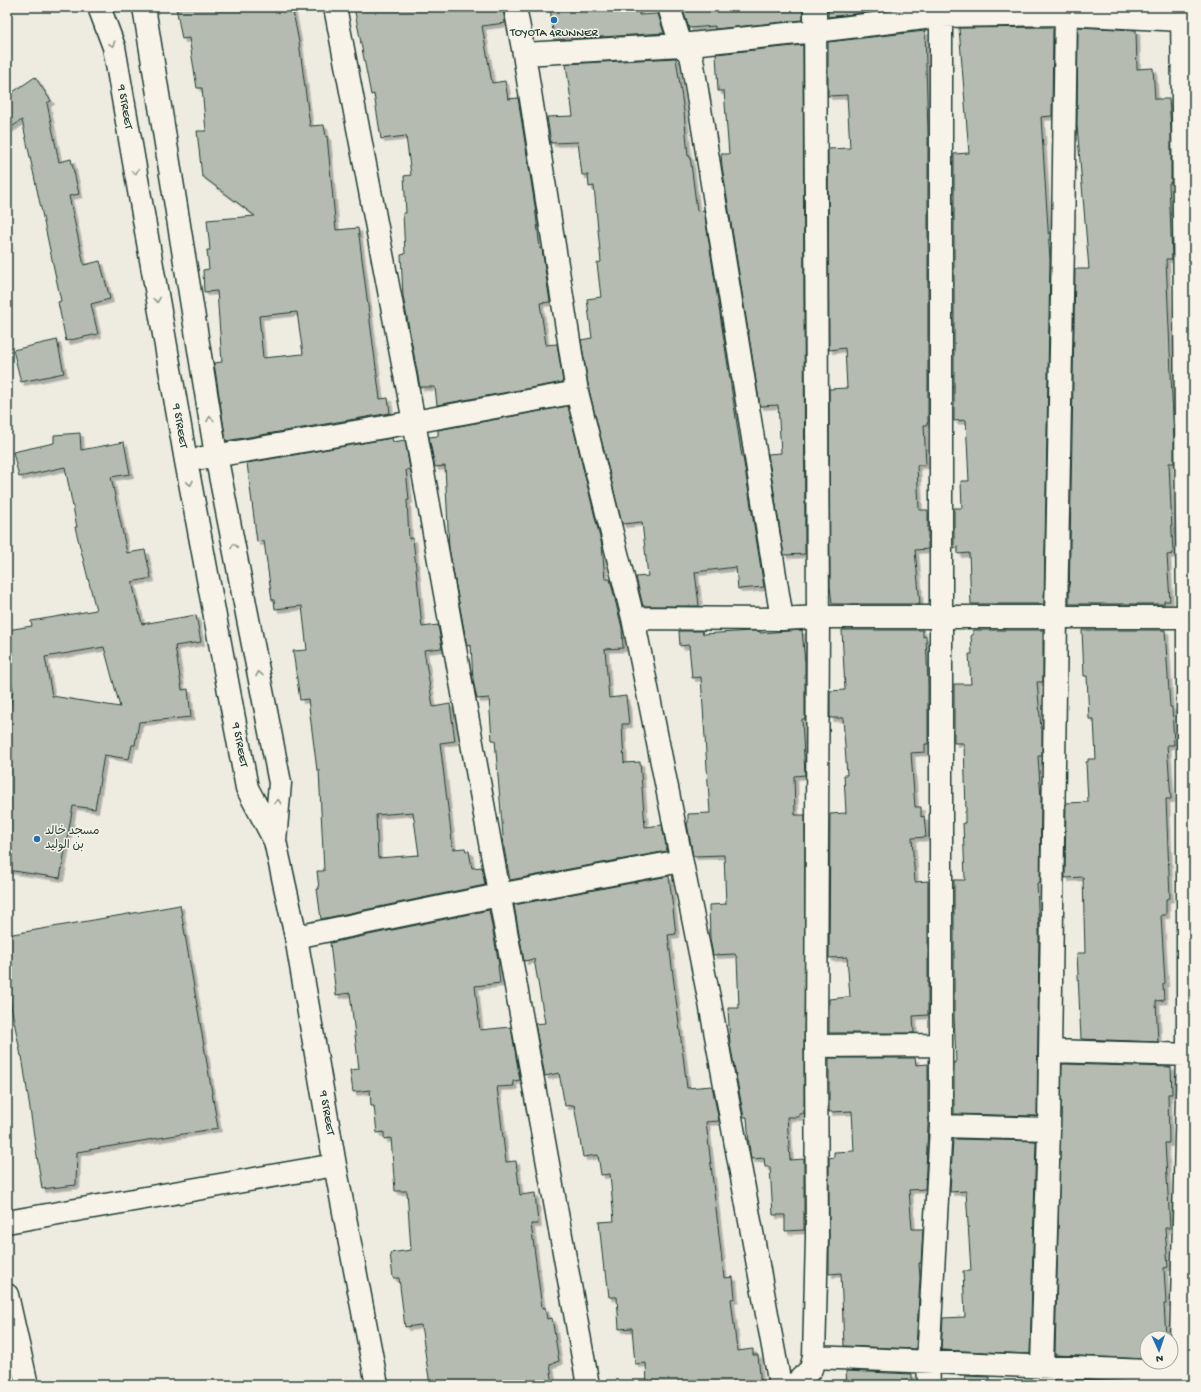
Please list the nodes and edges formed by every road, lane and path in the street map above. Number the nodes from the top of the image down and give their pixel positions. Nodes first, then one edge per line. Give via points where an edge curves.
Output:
1 (99, 7) edge
2 (144, 7) edge
3 (335, 7) edge
4 (515, 7) edge
5 (669, 7) edge
6 (815, 7) edge
7 (1066, 10) edge
8 (941, 12) edge
9 (1186, 15) edge
10 (816, 32) junction
11 (681, 45) junction
12 (524, 54) junction
13 (577, 392) junction
14 (414, 422) junction
15 (216, 455) junction
16 (186, 461) junction
17 (818, 617) junction
18 (1056, 617) junction
19 (1191, 617) edge
20 (633, 618) junction
21 (942, 618) junction
22 (782, 620) junction
23 (275, 841) junction
24 (681, 861) junction
25 (499, 895) junction
26 (296, 937) junction
27 (941, 1045) junction
28 (816, 1046) junction
29 (1050, 1051) junction
30 (1191, 1055) edge
31 (941, 1126) junction
32 (1050, 1129) junction
33 (335, 1164) junction
34 (7, 1222) edge
35 (7, 1295) edge
36 (814, 1357) junction
37 (928, 1362) junction
38 (1043, 1375) edge
39 (1184, 1377) edge
40 (27, 1385) edge
41 (377, 1385) edge
42 (588, 1385) edge
43 (780, 1385) edge
44 (794, 1385) edge
45 (929, 1385) edge

1 -> 16 street, 9 STREET via 114,47
15 -> 2 street, 9 STREET
3 - 14 street
4 - 12 street
5 - 11 street
6 - 10 street
7 - 8 street
7 - 9 street
7 - 18 street
8 - 10 street
8 - 21 street
9 - 19 street
10 - 11 street
10 - 17 street
11 - 12 street
11 - 22 street via 692,59
12 - 13 street
13 - 14 street
13 - 20 street
14 - 15 street
14 - 25 street
15 - 16 street
23 -> 15 street, 9 STREET via 280,783
16 -> 23 street, 9 STREET via 247,788
17 - 21 street
17 - 22 street
17 - 28 street
18 - 19 street
18 - 21 street
18 - 29 street
19 - 30 street
20 - 22 street
20 - 24 street
21 - 27 street
23 - 26 street, 9 STREET
24 - 25 street
24 - 43 street
25 - 26 street
25 - 42 street
26 - 33 street, 9 STREET
27 - 28 street
27 - 31 street
28 - 36 street via 818,1237
29 - 30 street
29 - 32 street
30 - 39 street
31 - 32 street
31 - 37 street
32 - 38 street
33 - 34 street
33 - 41 street, 9 STREET
35 - 40 street
36 - 37 street
36 - 44 street via 811,1369
37 - 38 street
37 - 45 street
38 - 39 street

